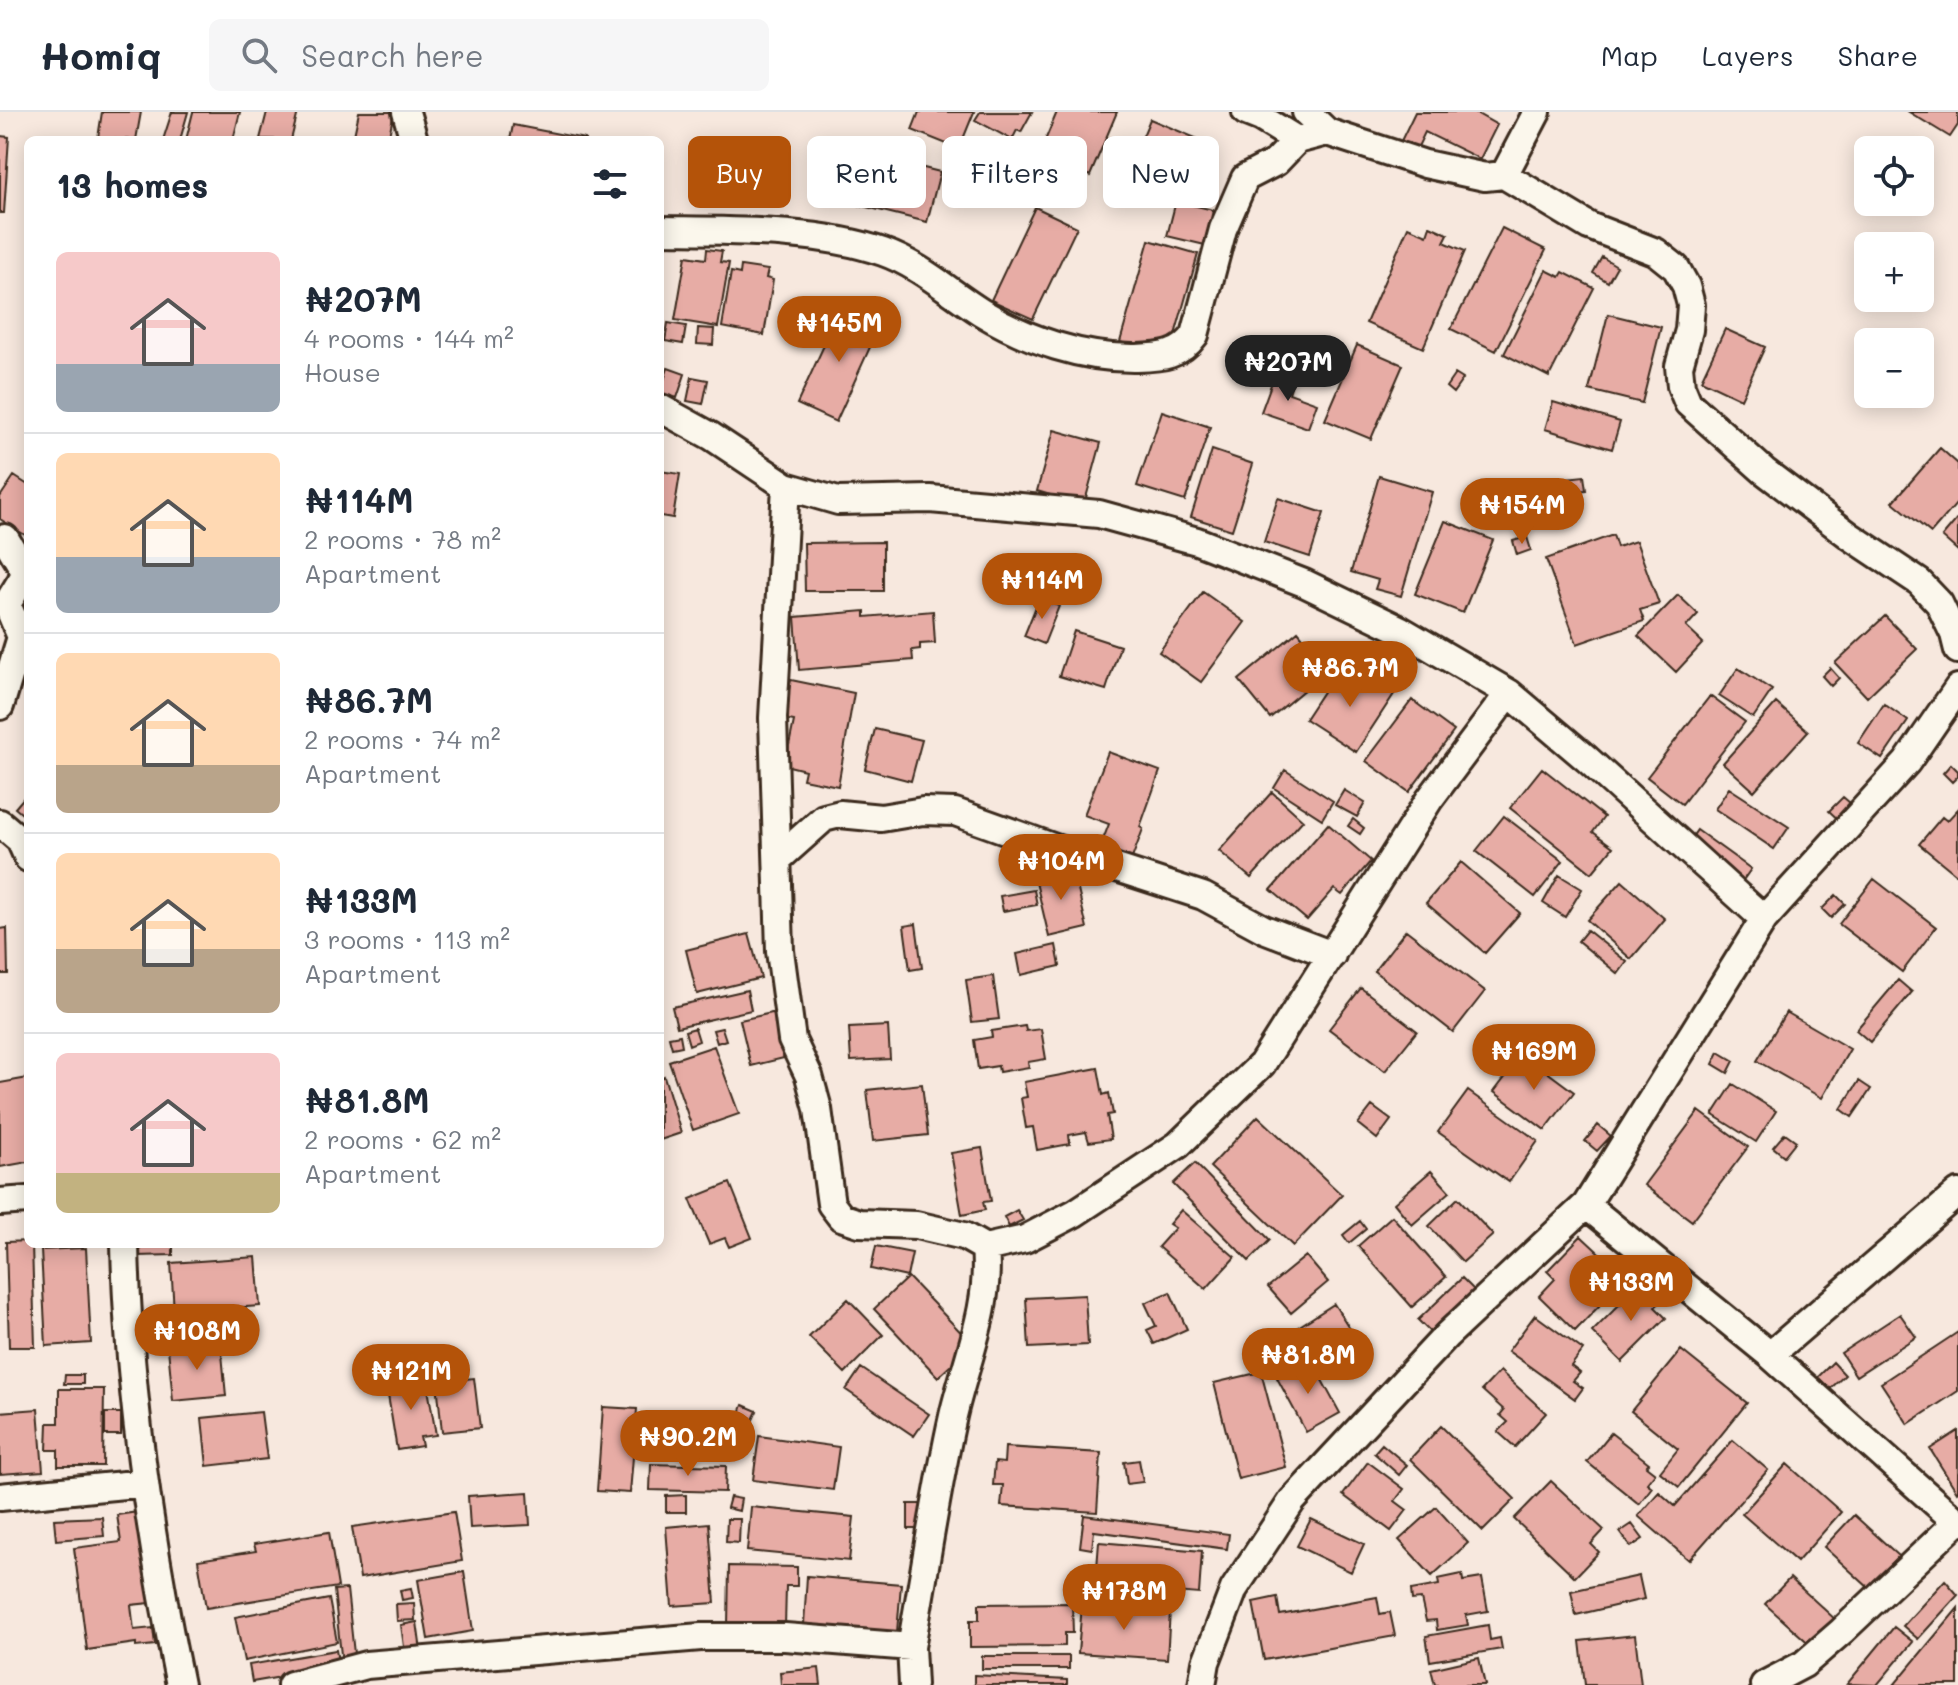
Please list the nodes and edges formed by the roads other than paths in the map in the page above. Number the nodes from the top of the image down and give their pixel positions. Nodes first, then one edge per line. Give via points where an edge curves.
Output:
1 (406, 112) edge
2 (1246, 112) edge
3 (1306, 112) edge
4 (1537, 112) edge
5 (1327, 132) junction
6 (413, 136) edge
7 (1297, 140) junction
8 (1504, 175) junction
9 (664, 230) edge
10 (664, 410) edge
11 (786, 486) junction
12 (5, 538) dead end
13 (24, 570) edge
14 (24, 576) edge
15 (1958, 650) edge
16 (1958, 688) edge
17 (1509, 693) junction
18 (0, 706) edge
19 (0, 823) edge
20 (24, 849) edge
21 (778, 859) junction
22 (1764, 919) junction
23 (1332, 955) junction
24 (1958, 1193) edge
25 (24, 1200) edge
26 (0, 1202) edge
27 (1586, 1205) junction
28 (125, 1248) edge
29 (985, 1248) junction
30 (1770, 1355) junction
31 (145, 1483) junction
32 (0, 1497) edge
33 (1958, 1523) edge
34 (911, 1647) junction
35 (180, 1685) edge
36 (291, 1685) edge
37 (913, 1685) edge
38 (1202, 1685) edge
39 (1764, 1685) edge

1 - 6 street
2 - 7 street
3 - 5 street
4 - 8 street
5 - 7 street
5 - 8 street via 1425,164 1485,177
7 - 9 street via 1276,162 1245,178 1223,229 1195,335 1168,356 1113,358 1030,337 926,273 884,252 852,244 811,236
8 - 15 street via 1589,226 1656,252 1676,268 1691,305 1679,366 1688,403 1764,471 1919,582 1939,603
10 - 11 street
11 - 17 street via 838,501 930,499 1099,514 1197,541 1304,583 1401,630
11 - 21 street via 773,718
12 - 13 street
14 - 18 street via 7,604 21,637
16 - 22 street via 1907,762
17 - 22 street
17 - 23 street via 1429,800
19 - 20 street
21 - 23 street via 824,818 955,812 1203,896 1264,929
21 - 29 street via 780,951 792,1040 818,1109 831,1204 841,1217 859,1223 916,1225 964,1236
22 - 27 street
23 - 29 street via 1262,1064 1178,1145 1075,1213 1025,1239
24 - 30 street
25 - 26 street
27 - 30 street
27 - 38 street via 1447,1335 1292,1501 1234,1589
28 - 31 street
29 - 34 street via 983,1309 953,1415
30 - 33 street
31 - 32 street
31 - 35 street
33 - 39 street via 1804,1664
34 - 36 street via 701,1637 366,1665
34 - 37 street

